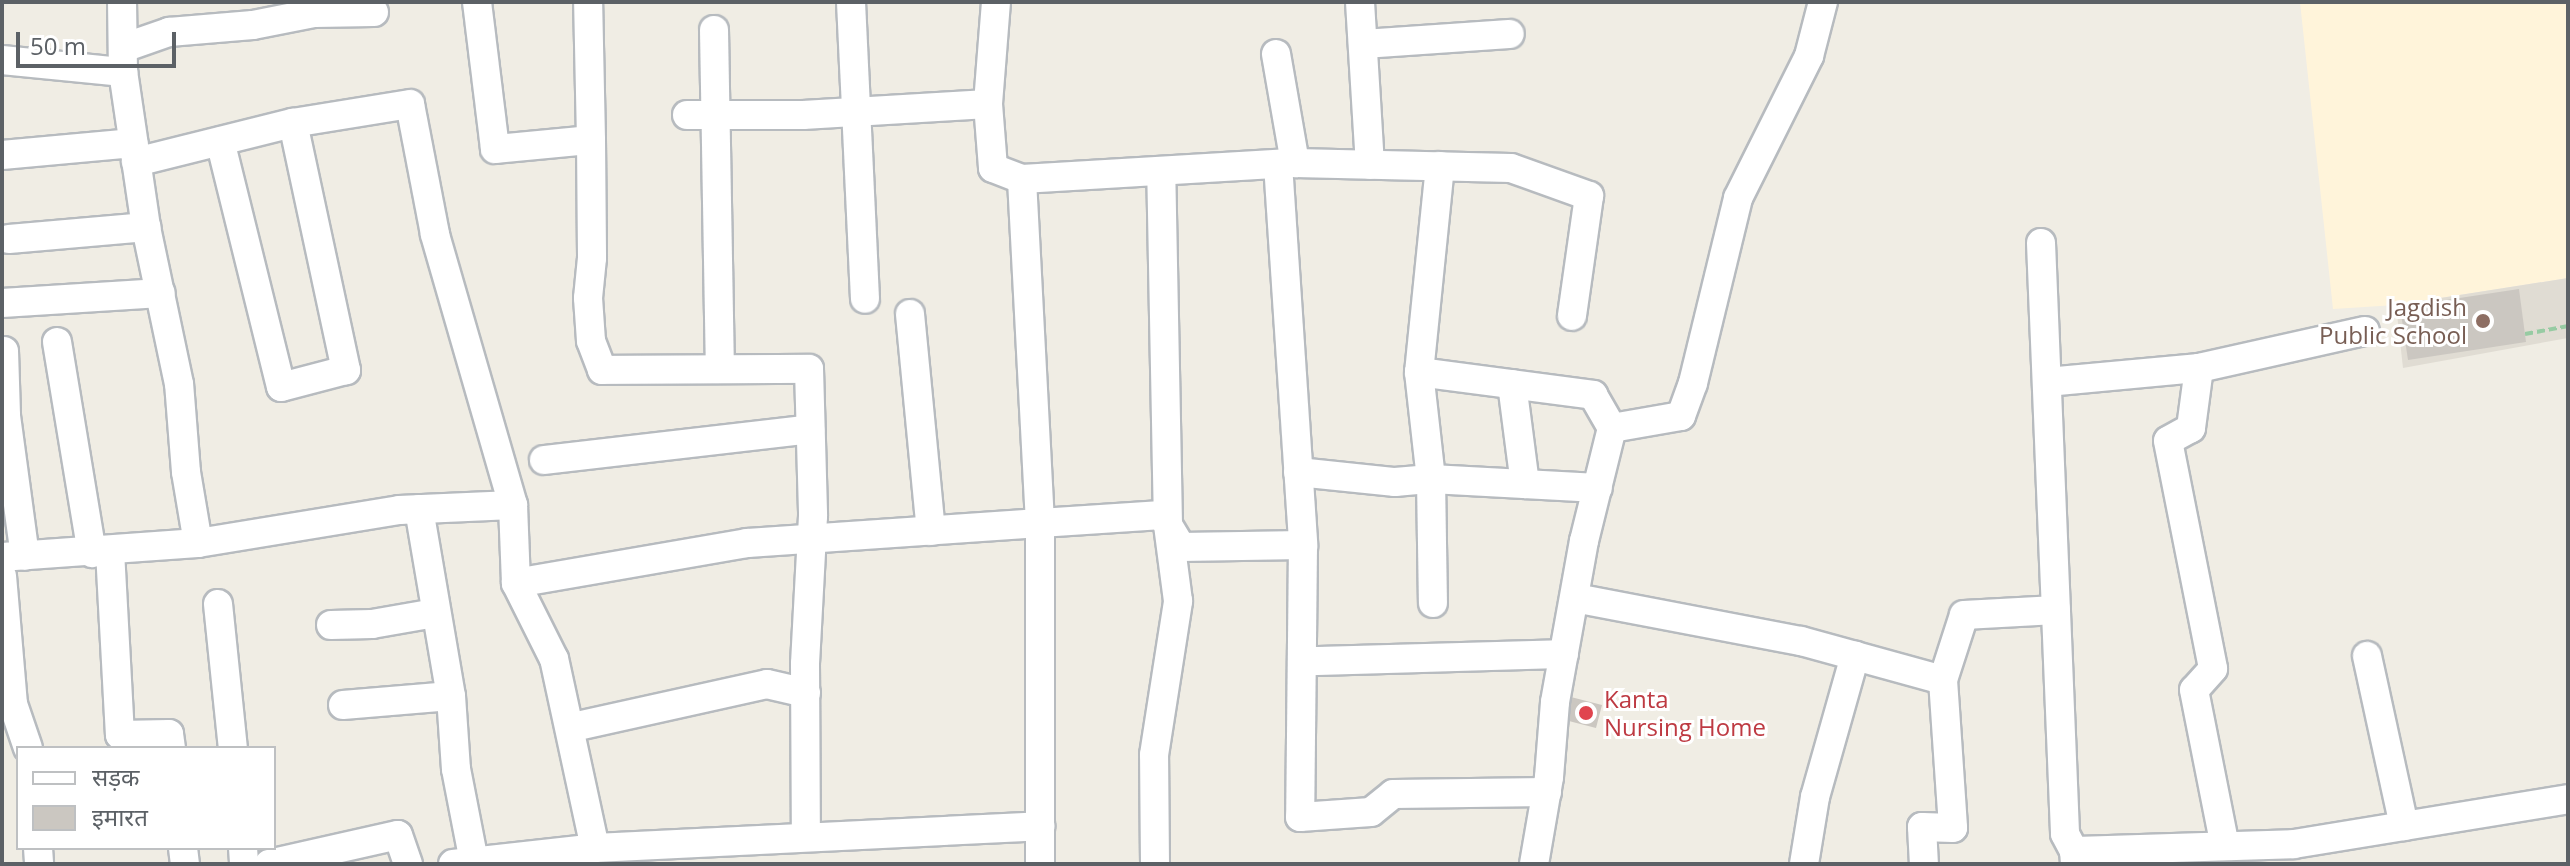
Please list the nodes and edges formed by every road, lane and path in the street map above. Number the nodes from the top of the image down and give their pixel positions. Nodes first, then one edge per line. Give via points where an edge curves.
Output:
1 (122, 2) edge
2 (477, 2) edge
3 (588, 2) edge
4 (851, 2) edge
5 (996, 2) edge
6 (1360, 2) edge
7 (1823, 2) edge
8 (374, 12) dead end
9 (714, 30) dead end
10 (1510, 34) dead end
11 (1363, 44) junction
12 (1276, 54) dead end
13 (2, 60) edge
14 (123, 60) junction
15 (988, 104) junction
16 (854, 112) junction
17 (687, 115) dead end
18 (717, 115) junction
19 (293, 123) junction
20 (591, 140) junction
21 (220, 141) junction
22 (134, 152) junction
23 (2, 155) edge
24 (1287, 164) junction
25 (1370, 165) junction
26 (1440, 166) junction
27 (1161, 171) junction
28 (1022, 179) junction
29 (146, 227) junction
30 (9, 239) dead end
31 (2041, 243) dead end
32 (161, 293) junction
33 (865, 299) dead end
34 (2, 303) edge
35 (910, 314) dead end
36 (1572, 316) dead end
37 (2568, 326) edge
38 (2365, 331) dead end
39 (2525, 334) dead end
40 (57, 342) dead end
41 (4, 351) dead end
42 (2199, 368) junction
43 (720, 369) junction
44 (1419, 372) junction
45 (2047, 382) junction
46 (1512, 384) junction
47 (1612, 428) junction
48 (810, 429) junction
49 (544, 460) dead end
50 (1298, 472) junction
51 (1431, 479) junction
52 (1525, 484) junction
53 (1598, 488) junction
54 (513, 505) junction
55 (419, 509) junction
56 (1040, 523) junction
57 (1168, 525) junction
58 (931, 531) junction
59 (812, 539) junction
60 (198, 543) junction
61 (1303, 545) junction
62 (101, 552) junction
63 (13, 557) edge
64 (2, 576) edge
65 (516, 583) junction
66 (1575, 598) junction
67 (1433, 603) dead end
68 (218, 604) dead end
69 (2056, 610) junction
70 (435, 613) junction
71 (331, 625) dead end
72 (1564, 654) junction
73 (1855, 656) junction
74 (2367, 656) dead end
75 (1314, 661) dead end
76 (1943, 680) junction
77 (806, 693) junction
78 (451, 696) junction
79 (343, 705) dead end
80 (582, 725) dead end
81 (27, 746) edge
82 (171, 746) edge
83 (233, 746) edge
84 (1547, 792) junction
85 (2568, 799) edge
86 (1040, 826) junction
87 (2404, 826) junction
88 (806, 837) junction
89 (2225, 846) junction
90 (595, 848) junction
91 (2075, 857) edge
92 (464, 863) edge
93 (269, 864) edge
94 (408, 864) edge
95 (1040, 864) edge
96 (1155, 864) edge
97 (1534, 864) edge
98 (1804, 864) edge
99 (1924, 864) edge

1 - 14 street
2 - 20 street via 495,149
3 - 20 street
4 - 16 street
5 - 15 street
6 - 11 street
7 - 47 street via 1809,56 1738,198 1681,416
8 - 14 street via 314,13 169,32
9 - 18 street
10 - 11 street
11 - 25 street
12 - 24 street
13 - 14 street
14 - 22 street
15 - 16 street
15 - 28 street via 993,168
16 - 18 street
16 - 33 street
17 - 18 street
18 - 43 street
19 - 21 street
19 - 21 street via 346,370 281,387
19 - 54 street via 410,104 435,234
20 - 43 street via 588,298 591,341 602,370
21 - 22 street
22 - 23 street
22 - 29 street
24 - 25 street
24 - 27 street
24 - 50 street
25 - 26 street
26 - 36 street via 1511,168 1589,196
26 - 44 street
27 - 28 street
27 - 57 street
28 - 56 street
29 - 30 street
29 - 32 street
31 - 45 street
32 - 34 street
32 - 60 street via 179,384
35 - 58 street
37 - 39 path
38 - 42 street
40 - 62 street
41 - 63 street
42 - 45 street
42 - 89 street via 2191,428 2168,441 2213,669 2194,690
43 - 48 street via 809,369
44 - 46 street
44 - 51 street
45 - 69 street
46 - 47 street via 1593,395
46 - 52 street
47 - 53 street
48 - 49 street
48 - 59 street
50 - 51 street via 1395,482
50 - 61 street
51 - 52 street
51 - 67 street
52 - 53 street
53 - 66 street
54 - 55 street
54 - 65 street
55 - 60 street
55 - 70 street
56 - 57 street via 1162,515
56 - 58 street
56 - 86 street
57 - 61 street via 1181,547
57 - 96 street via 1178,601 1154,755
58 - 59 street
59 - 65 street via 747,543
59 - 77 street
60 - 62 street
61 - 84 street via 1300,817 1371,812 1393,794
62 - 63 street
62 - 82 street via 120,735 169,734
64 - 81 street via 13,704
65 - 90 street via 554,659
66 - 72 street
66 - 73 street
68 - 83 street
69 - 76 street via 1964,615
69 - 91 street via 2065,834
70 - 71 street
70 - 78 street
72 - 75 street
72 - 84 street
73 - 76 street
73 - 98 street via 1815,797
74 - 87 street
76 - 99 street via 1953,828 1922,827
77 - 80 street via 767,684
77 - 88 street
78 - 79 street
78 - 92 street
84 - 97 street
85 - 87 street
86 - 88 street
86 - 95 street
87 - 89 street via 2294,844
88 - 90 street
89 - 91 street
90 - 92 street
93 - 94 street via 398,835

